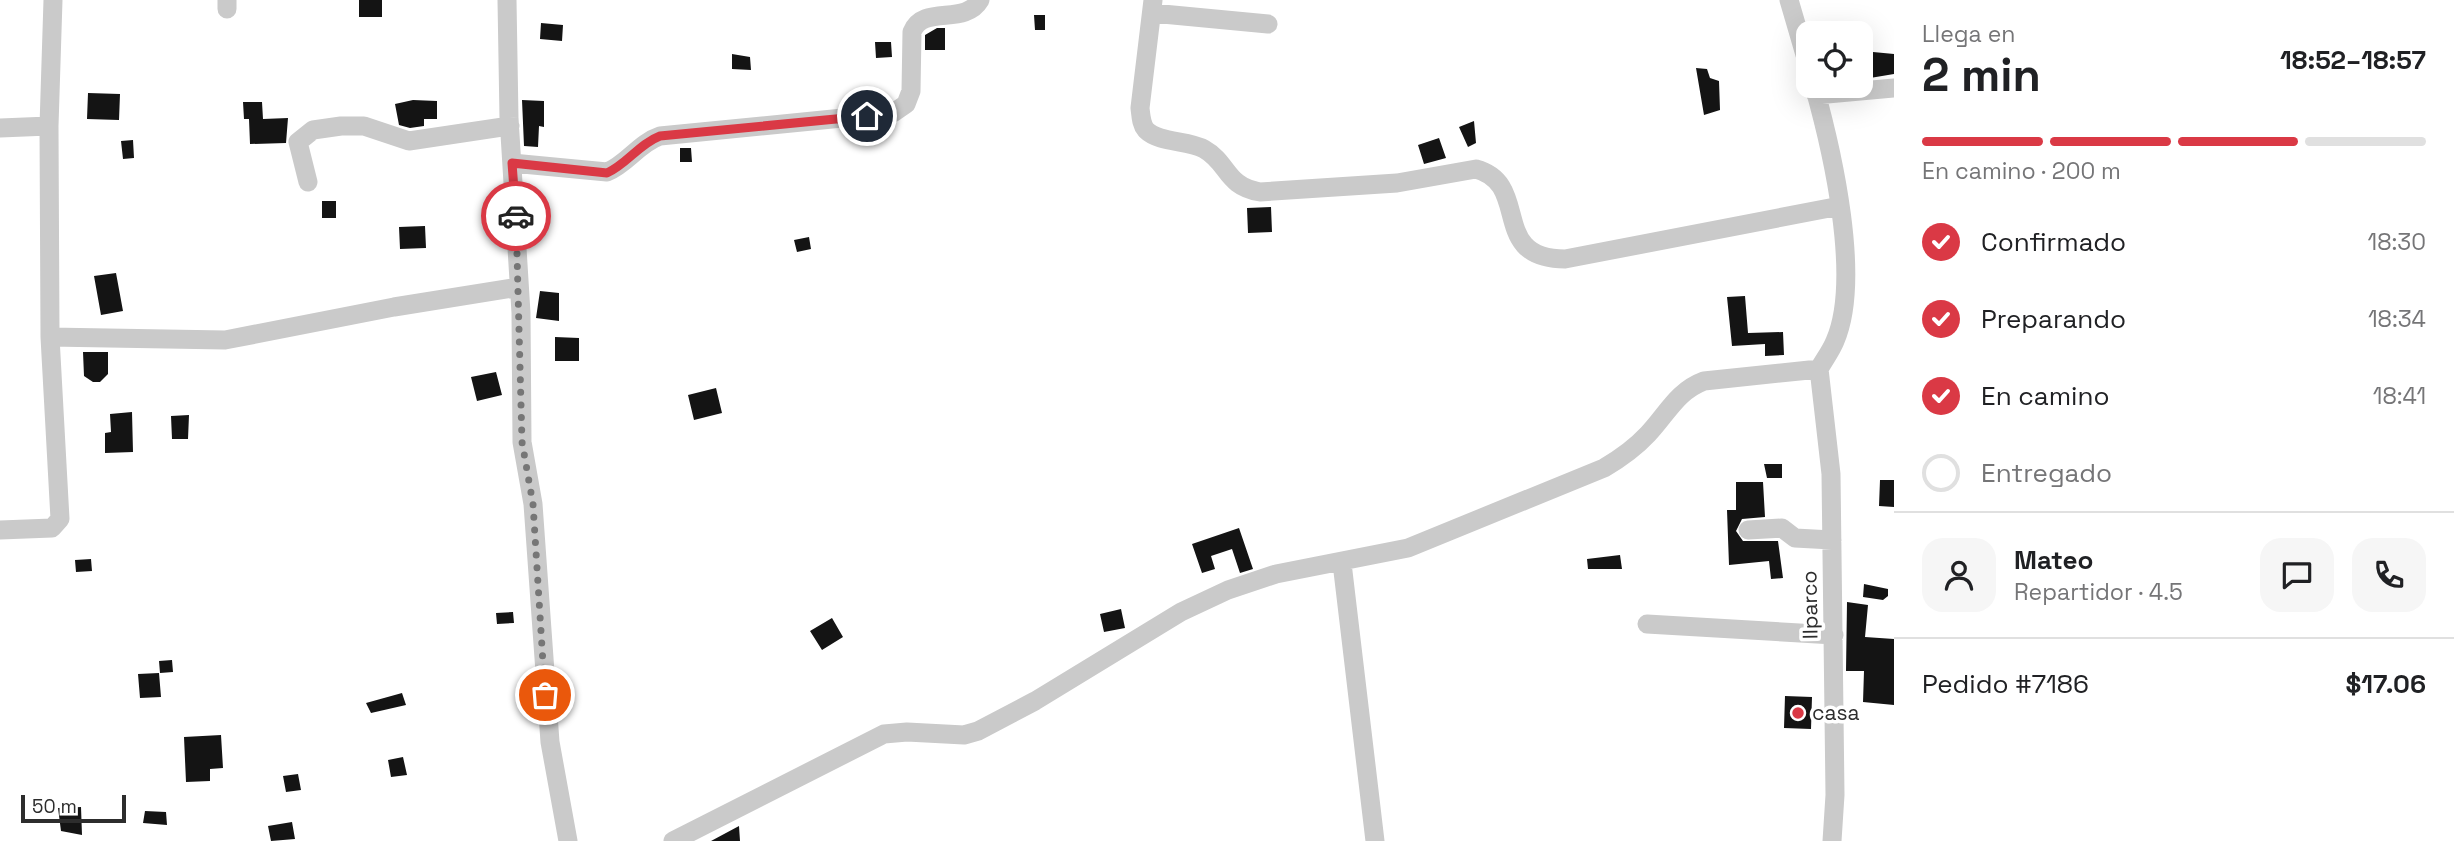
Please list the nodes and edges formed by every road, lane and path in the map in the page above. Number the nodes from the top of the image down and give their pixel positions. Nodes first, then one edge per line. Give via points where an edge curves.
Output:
1 (53, 0) edge
2 (507, 0) edge
3 (980, 0) edge
4 (1789, 0) edge
5 (1152, 6) edge
6 (1268, 24) dead end
7 (1796, 24) edge
8 (1894, 88) edge
9 (1873, 89) edge
10 (1817, 98) edge
11 (48, 126) junction
12 (510, 126) junction
13 (0, 128) edge
14 (512, 163) junction
15 (308, 182) dead end
16 (1839, 206) junction
17 (519, 287) junction
18 (50, 337) junction
19 (1819, 369) junction
20 (0, 530) edge
21 (1748, 530) dead end
22 (1832, 540) junction
23 (1342, 563) junction
24 (1647, 624) dead end
25 (1834, 635) junction
26 (568, 841) edge
27 (673, 841) edge
28 (1375, 841) edge
29 (1832, 841) edge

1 - 11 street
2 - 12 street
3 - 14 street via 964,13 922,19 915,25 911,91 906,104 893,113 660,136 607,173
4 - 7 street
5 - 6 street
5 - 16 street via 1141,121 1155,135 1208,151 1246,190 1397,183 1476,169 1488,172 1501,186 1526,248 1549,259
8 - 9 street
10 - 16 street
11 - 13 street
11 - 18 street
12 - 14 street
12 - 15 street via 409,141 365,126 313,130 298,142
14 - 17 street
16 - 19 street via 1845,243 1843,308 1836,341
17 - 18 street via 225,340
17 - 26 street via 522,442 533,504 550,742
18 - 20 street via 60,519 51,528
19 - 22 street, Ilparco via 1831,474
19 - 23 street via 1704,381 1692,386 1628,454 1604,468 1408,548
21 - 22 street via 1782,528 1795,538
22 - 25 street, Ilparco
23 - 27 street via 1276,574 1228,590 1181,612 978,731 964,735 884,734
23 - 28 street
24 - 25 street
25 - 29 street, Ilparco

